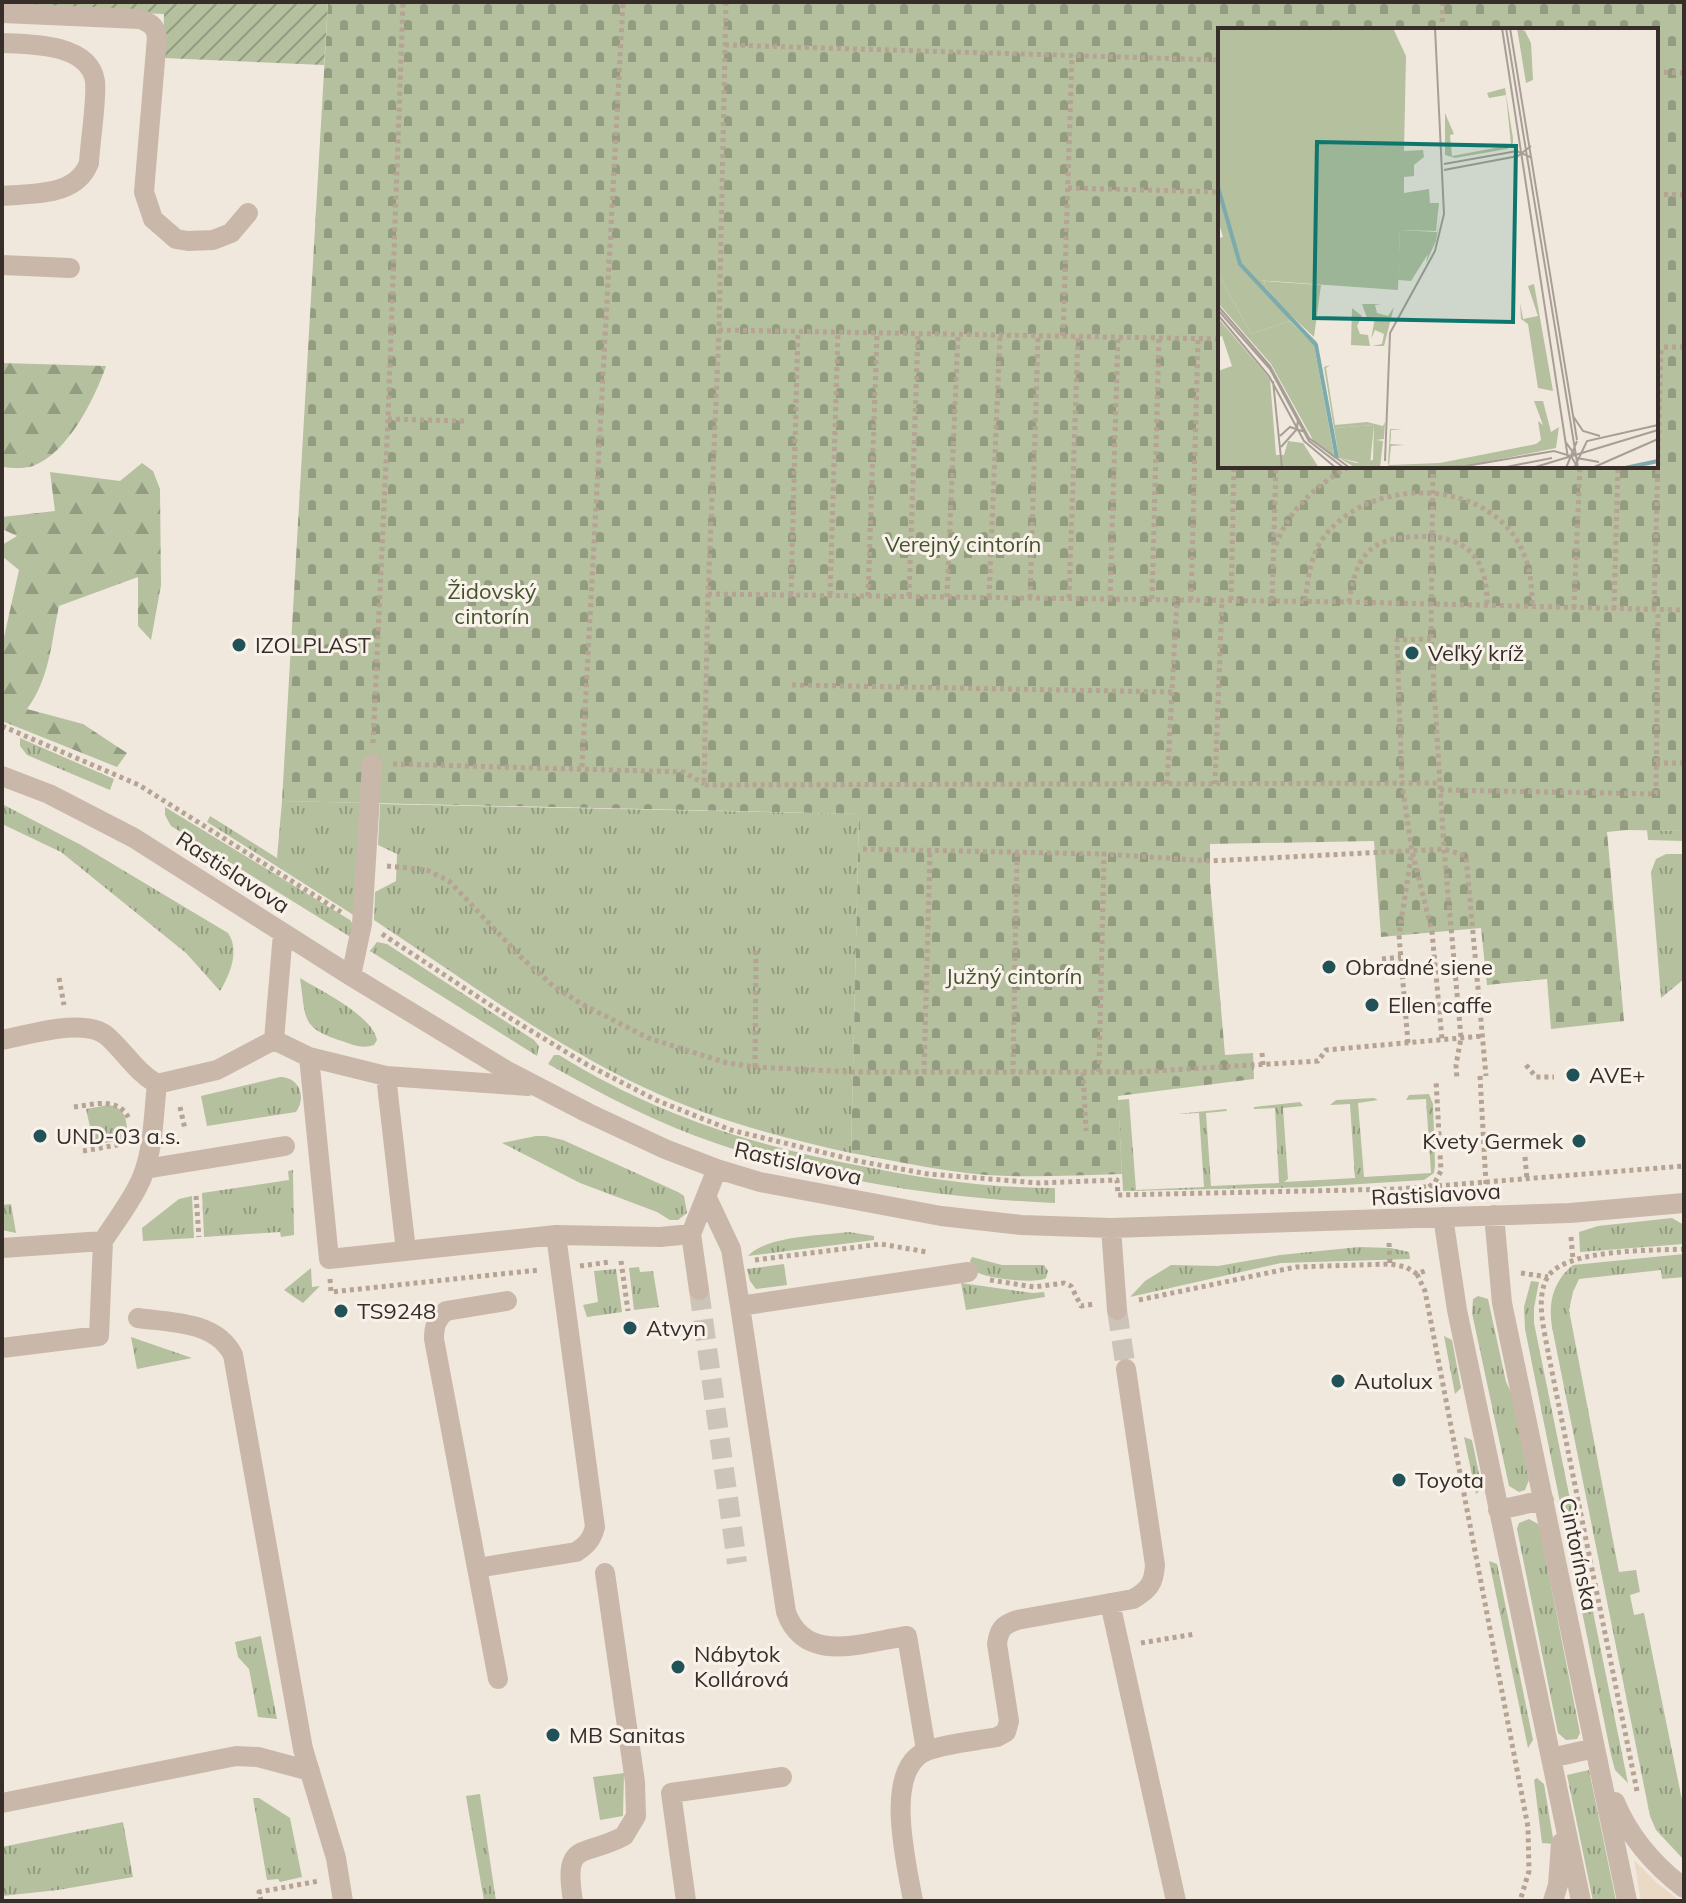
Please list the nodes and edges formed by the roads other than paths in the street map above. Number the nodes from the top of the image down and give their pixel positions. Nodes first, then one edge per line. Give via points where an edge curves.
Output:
1 (2, 13) edge
2 (2, 43) edge
3 (2, 196) edge
4 (248, 213) dead end
5 (2, 265) edge
6 (70, 268) dead end
7 (372, 764) road end
8 (2, 776) edge
9 (283, 933) junction
10 (351, 976) junction
11 (2, 1040) edge
12 (274, 1040) junction
13 (309, 1057) junction
14 (386, 1076) junction
15 (157, 1084) junction
16 (538, 1087) junction
17 (285, 1146) dead end
18 (145, 1169) junction
19 (717, 1169) junction
20 (707, 1198) junction
21 (1684, 1203) edge
22 (1494, 1215) junction
23 (1443, 1217) junction
24 (1111, 1228) junction
25 (691, 1234) junction
26 (556, 1235) junction
27 (103, 1241) junction
28 (2, 1248) edge
29 (406, 1251) junction
30 (968, 1272) dead end
31 (699, 1290) tunnel mouth
32 (507, 1301) dead end
33 (740, 1306) junction
34 (1117, 1310) tunnel mouth
35 (138, 1318) dead end
36 (2, 1348) edge
37 (1126, 1369) tunnel mouth
38 (1544, 1500) junction
39 (1498, 1510) junction
40 (477, 1568) junction
41 (605, 1573) dead end
42 (1110, 1603) junction
43 (498, 1679) dead end
44 (926, 1750) junction
45 (1596, 1753) junction
46 (1551, 1758) junction
47 (310, 1771) junction
48 (782, 1777) dead end
49 (2, 1803) edge
50 (1562, 1811) junction
51 (1684, 1888) edge
52 (343, 1901) edge
53 (573, 1901) edge
54 (686, 1901) edge
55 (913, 1901) edge
56 (1176, 1901) edge
57 (1553, 1901) edge
58 (1581, 1901) edge
59 (1627, 1901) edge

1 - 4 street via 140,19 155,28 144,192 153,219 176,239 213,240 231,233
2 - 3 street via 61,48 75,55 95,79 84,175 63,189
5 - 6 street
7 - 10 street via 362,924
8 - 9 street, Rastislavova via 134,838
9 - 10 street, Rastislavova
9 - 12 street
10 - 16 street, Rastislavova
11 - 15 street via 92,1028
12 - 13 street
12 - 15 street via 217,1070
13 - 14 street
13 - 29 street via 329,1259
14 - 16 street
14 - 29 street
15 - 18 street
16 - 19 street, Rastislavova
17 - 18 street
18 - 27 street
19 - 20 street
19 - 24 street, Rastislavova via 941,1216
20 - 25 street
20 - 33 street via 731,1249
21 - 22 street, Rastislavova
22 - 23 street, Rastislavova
22 - 38 street, Cintorínska via 1502,1303
23 - 24 street, Rastislavova
23 - 39 street
24 - 34 street
25 - 26 street
25 - 31 street
26 - 29 street
26 - 40 street via 593,1536 576,1552
27 - 28 street
27 - 36 street via 99,1336
30 - 33 street
32 - 40 street via 446,1311 434,1328
33 - 44 street via 792,1628 804,1640 833,1647 907,1636
35 - 47 street via 215,1333 233,1355
37 - 42 street via 1154,1581 1133,1599
38 - 39 street
38 - 45 street, Cintorínska
39 - 46 street
40 - 43 street
41 - 53 street via 636,1816 624,1836 576,1855 570,1878
42 - 44 street via 1005,1624 997,1644 1009,1721 1006,1732
42 - 56 street
44 - 55 street via 913,1762 902,1786 899,1819
45 - 46 street
45 - 51 street via 1630,1833
45 - 59 street, Cintorínska
46 - 50 street
47 - 49 street via 236,1756
47 - 52 street
48 - 54 street via 671,1793
50 - 57 street
50 - 58 street

